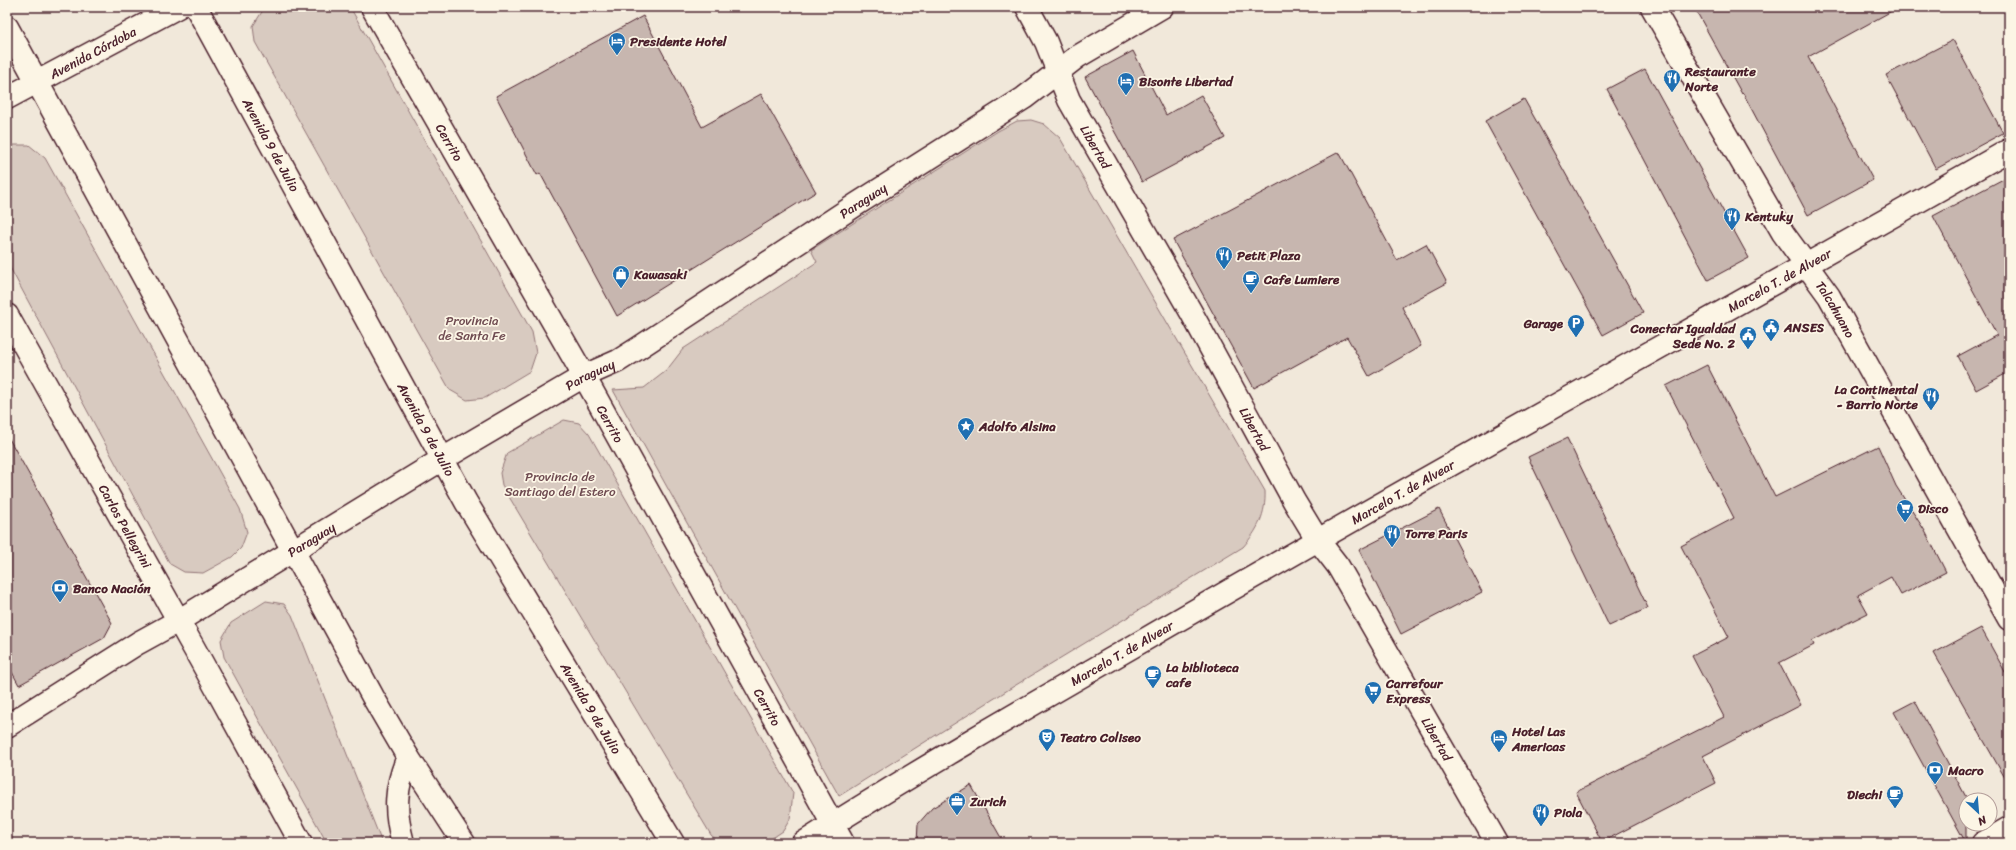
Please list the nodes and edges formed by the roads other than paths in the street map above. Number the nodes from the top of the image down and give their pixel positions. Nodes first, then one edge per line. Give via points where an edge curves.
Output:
1 (178, 7) edge
2 (196, 7) edge
3 (372, 7) edge
4 (1027, 7) edge
5 (1162, 7) edge
6 (1652, 7) edge
7 (7, 27) edge
8 (1059, 72) junction
9 (37, 82) junction
10 (7, 98) edge
11 (2009, 150) edge
12 (1806, 265) junction
13 (7, 315) edge
14 (584, 376) junction
15 (441, 460) junction
16 (1318, 539) junction
17 (292, 550) junction
18 (2009, 619) edge
19 (178, 621) junction
20 (7, 726) edge
21 (408, 756) junction
22 (2009, 828) edge
23 (838, 834) edge
24 (301, 843) edge
25 (404, 843) edge
26 (464, 843) edge
27 (673, 843) edge
28 (803, 843) edge
29 (1497, 843) edge
30 (1983, 843) edge

1 - 9 main road, Avenida Córdoba
2 - 15 main road, Avenida 9 de Julio
3 - 14 main road, Cerrito
4 - 8 main road, Libertad
5 - 8 main road, Paraguay via 1077,57
6 - 12 main road, Talcahuano via 1783,234
7 - 9 main road
8 - 14 main road, Paraguay via 1024,98 637,349 618,361
8 - 16 main road, Libertad via 1069,100
9 - 10 main road, Avenida Córdoba
9 - 17 main road
11 - 12 main road, Marcelo T. de Alvear
12 - 16 main road, Marcelo T. de Alvear
12 - 18 main road, Talcahuano via 1829,296
13 - 19 main road, Carlos Pellegrini
14 - 15 main road, Paraguay
14 - 23 main road, Cerrito
15 - 17 main road, Paraguay
15 - 27 main road, Avenida 9 de Julio
16 - 23 main road, Marcelo T. de Alvear via 882,793
16 - 29 main road, Libertad via 1338,566
17 - 19 main road, Paraguay
17 - 21 main road
19 - 20 main road, Paraguay via 138,643
19 - 24 main road, Carlos Pellegrini
21 - 25 main road via 397,791 398,819
21 - 26 main road
22 - 30 main road
23 - 28 main road, Marcelo T. de Alvear

